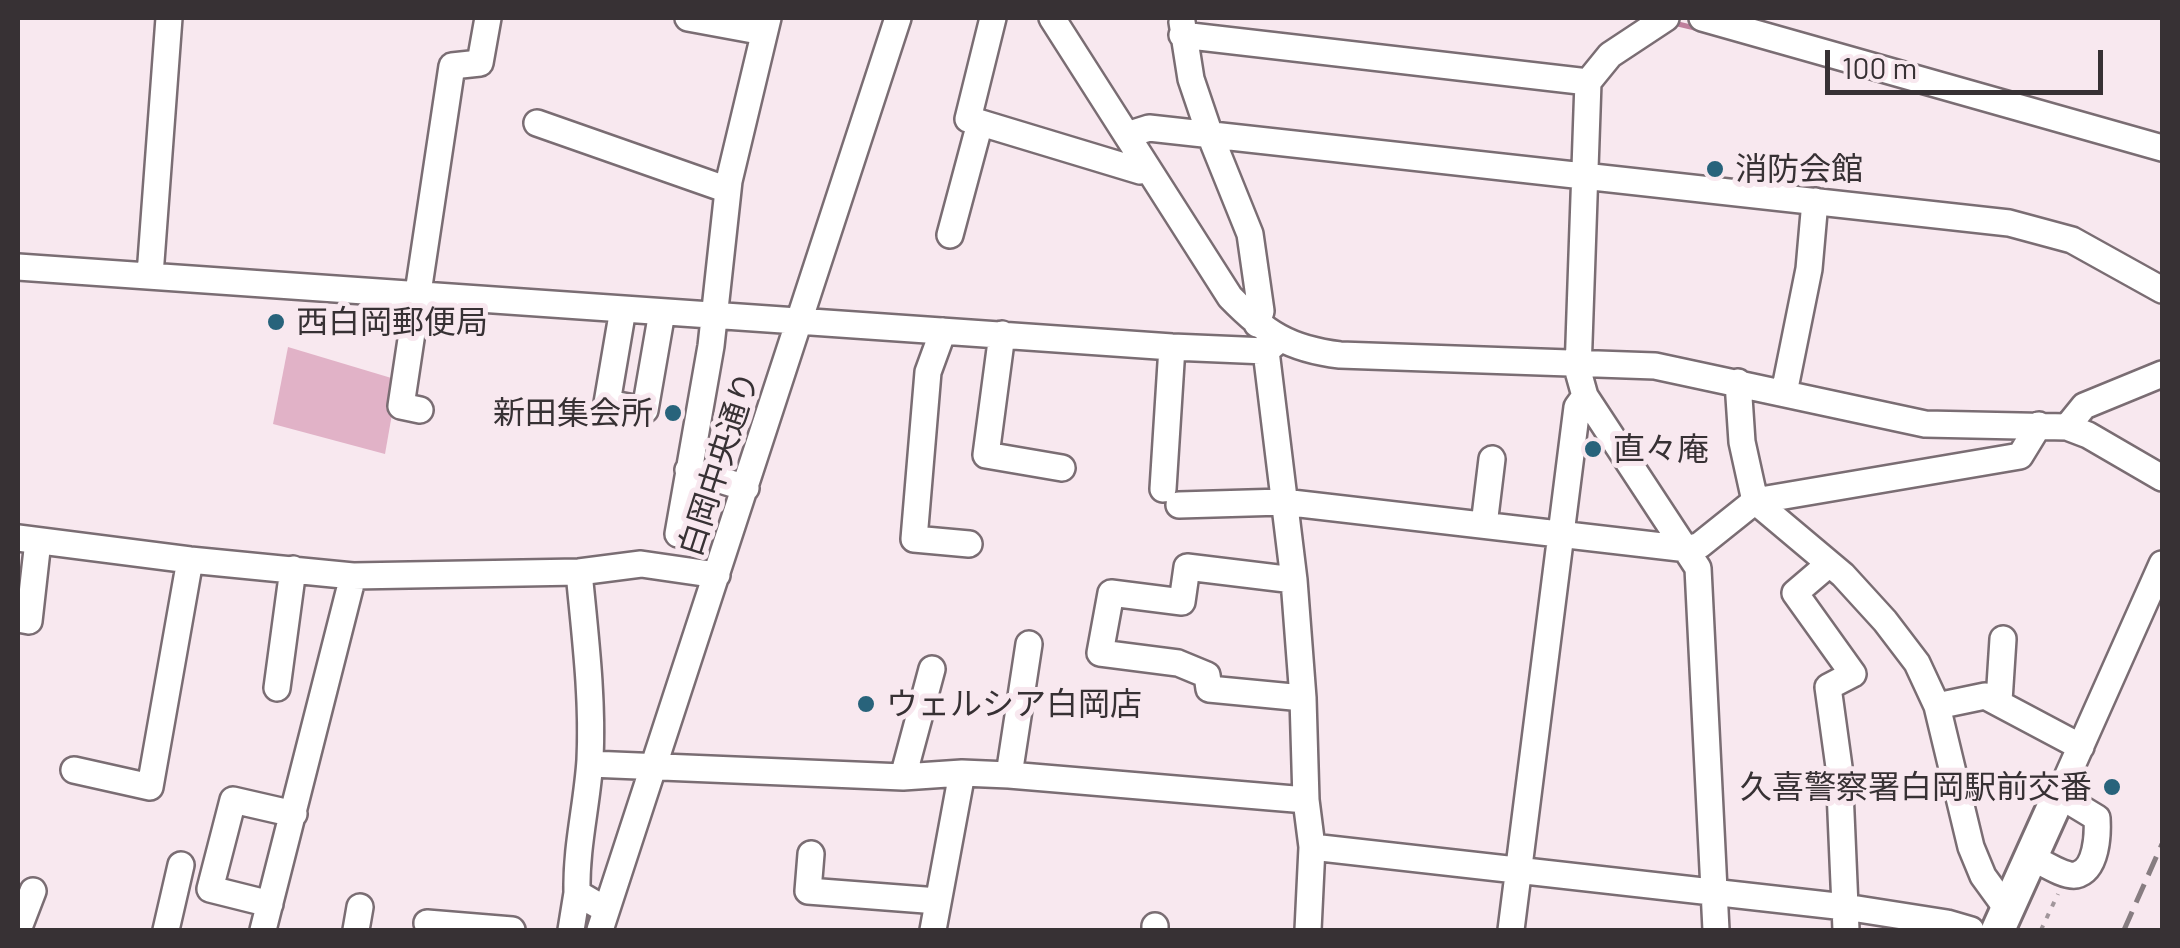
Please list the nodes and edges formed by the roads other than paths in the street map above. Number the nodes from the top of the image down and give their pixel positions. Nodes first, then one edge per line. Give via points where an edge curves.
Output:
1 (169, 18) edge
2 (488, 18) edge
3 (688, 18) edge
4 (898, 18) edge
5 (993, 18) edge
6 (1052, 18) edge
7 (1702, 18) edge
8 (1651, 19) edge
9 (766, 24) edge
10 (1182, 26) edge
11 (1588, 82) junction
12 (980, 123) junction
13 (537, 124) dead end
14 (1127, 135) junction
15 (1210, 135) junction
16 (2162, 148) edge
17 (1147, 168) junction
18 (1586, 176) junction
19 (728, 190) junction
20 (1814, 200) junction
21 (950, 235) dead end
22 (18, 267) edge
23 (150, 275) junction
24 (2162, 290) edge
25 (418, 294) junction
26 (622, 309) junction
27 (662, 312) junction
28 (714, 317) junction
29 (800, 323) junction
30 (1257, 324) junction
31 (943, 331) junction
32 (1002, 334) junction
33 (1273, 345) junction
34 (1172, 347) junction
35 (1578, 361) junction
36 (2162, 374) edge
37 (1738, 382) junction
38 (1784, 393) junction
39 (1585, 396) junction
40 (420, 410) dead end
41 (2039, 425) junction
42 (2068, 428) junction
43 (1492, 459) dead end
44 (1062, 468) dead end
45 (688, 470) junction
46 (2162, 478) edge
47 (746, 488) junction
48 (1755, 501) junction
49 (1283, 502) junction
50 (1484, 525) junction
51 (678, 534) dead end
52 (1560, 534) junction
53 (28, 539) edge
54 (968, 544) dead end
55 (1688, 549) junction
56 (190, 560) junction
57 (1829, 564) junction
58 (2162, 564) edge
59 (293, 569) junction
60 (579, 572) junction
61 (717, 575) junction
62 (354, 576) junction
63 (1294, 580) junction
64 (18, 619) edge
65 (2003, 639) dead end
66 (1029, 644) dead end
67 (932, 669) dead end
68 (277, 688) dead end
69 (1303, 698) junction
70 (1999, 701) junction
71 (1937, 706) junction
72 (2080, 747) junction
73 (590, 764) junction
74 (653, 768) junction
75 (74, 770) dead end
76 (962, 773) junction
77 (1009, 776) junction
78 (903, 777) junction
79 (2059, 794) junction
80 (1306, 800) junction
81 (294, 814) junction
82 (1312, 847) junction
83 (811, 854) dead end
84 (2031, 857) junction
85 (181, 865) dead end
86 (1520, 872) junction
87 (33, 892) dead end
88 (576, 893) junction
89 (1714, 893) junction
90 (938, 900) junction
91 (270, 904) junction
92 (1845, 919) edge
93 (603, 920) edge
94 (2003, 920) edge
95 (427, 923) dead end
96 (18, 930) edge
97 (166, 930) edge
98 (264, 930) edge
99 (512, 930) edge
100 (571, 930) edge
101 (933, 930) edge
102 (1308, 930) edge
103 (1511, 930) edge
104 (1716, 930) edge
105 (1972, 930) edge

1 - 23 street
2 - 25 street via 480,63 452,66
3 - 9 street
4 - 29 street, 白岡中央通り
5 - 12 street via 968,119
6 - 14 street
7 - 16 street
8 - 11 street
9 - 19 street
10 - 11 street
10 - 15 street
11 - 18 street
12 - 17 street via 1140,172
12 - 21 street
13 - 19 street
14 - 15 street via 1149,128
14 - 17 street
15 - 18 street
15 - 30 street via 1250,234
17 - 30 street via 1230,297
18 - 20 street
18 - 35 street
19 - 28 street
20 - 24 street via 2009,223 2072,240
20 - 38 street via 1809,270
22 - 23 street
23 - 25 street
25 - 26 street
25 - 40 street via 401,406
26 - 27 street
26 - 27 street via 606,403 645,410
27 - 28 street
28 - 29 street
28 - 45 street
29 - 31 street
29 - 47 street, 白岡中央通り
30 - 33 street
31 - 32 street
31 - 54 street via 928,372 914,539
32 - 34 street
32 - 44 street via 986,455
33 - 34 street
33 - 35 street via 1340,355
33 - 49 street
34 - 49 street via 1171,497
35 - 37 street via 1655,366
35 - 39 street
36 - 42 street via 2084,406
37 - 38 street
37 - 48 street
38 - 41 street via 1925,424
39 - 52 street
39 - 55 street
41 - 42 street
41 - 48 street via 2020,456
42 - 46 street
43 - 50 street
45 - 47 street
45 - 51 street
47 - 61 street, 白岡中央通り
48 - 55 street
48 - 57 street
49 - 50 street
49 - 63 street
50 - 52 street
52 - 55 street
52 - 86 street
53 - 56 street
53 - 64 street via 29,621
55 - 89 street via 1700,578
56 - 59 street
56 - 75 street via 150,786
57 - 71 street via 1917,663
57 - 92 street via 1795,593 1853,674 1828,687 1839,767
58 - 72 street
59 - 62 street
59 - 68 street
60 - 61 street via 641,564
60 - 62 street
60 - 73 street via 591,693
61 - 74 street, 白岡中央通り
62 - 81 street
63 - 69 street
63 - 69 street via 1187,567 1182,602 1112,592 1100,653 1178,663 1207,675 1209,689
65 - 70 street
66 - 77 street
67 - 78 street
69 - 80 street
70 - 71 street via 1985,696
70 - 72 street
71 - 94 street via 1971,847
72 - 79 street
73 - 74 street
73 - 88 street
74 - 78 street
74 - 93 street, 白岡中央通り
76 - 77 street
76 - 78 street
76 - 90 street
77 - 80 street
79 - 84 main road
79 - 84 street via 2097,818 2099,840 2089,863 2072,876
80 - 82 street
81 - 91 street
81 - 91 street via 233,800 210,889
82 - 86 street
82 - 102 street
83 - 90 street via 808,890
84 - 94 main road
85 - 97 street
86 - 89 street
86 - 103 street
87 - 96 street
88 - 93 street
88 - 100 street
89 - 92 street
89 - 104 street
90 - 101 street
91 - 98 street
92 - 105 street
95 - 99 street

